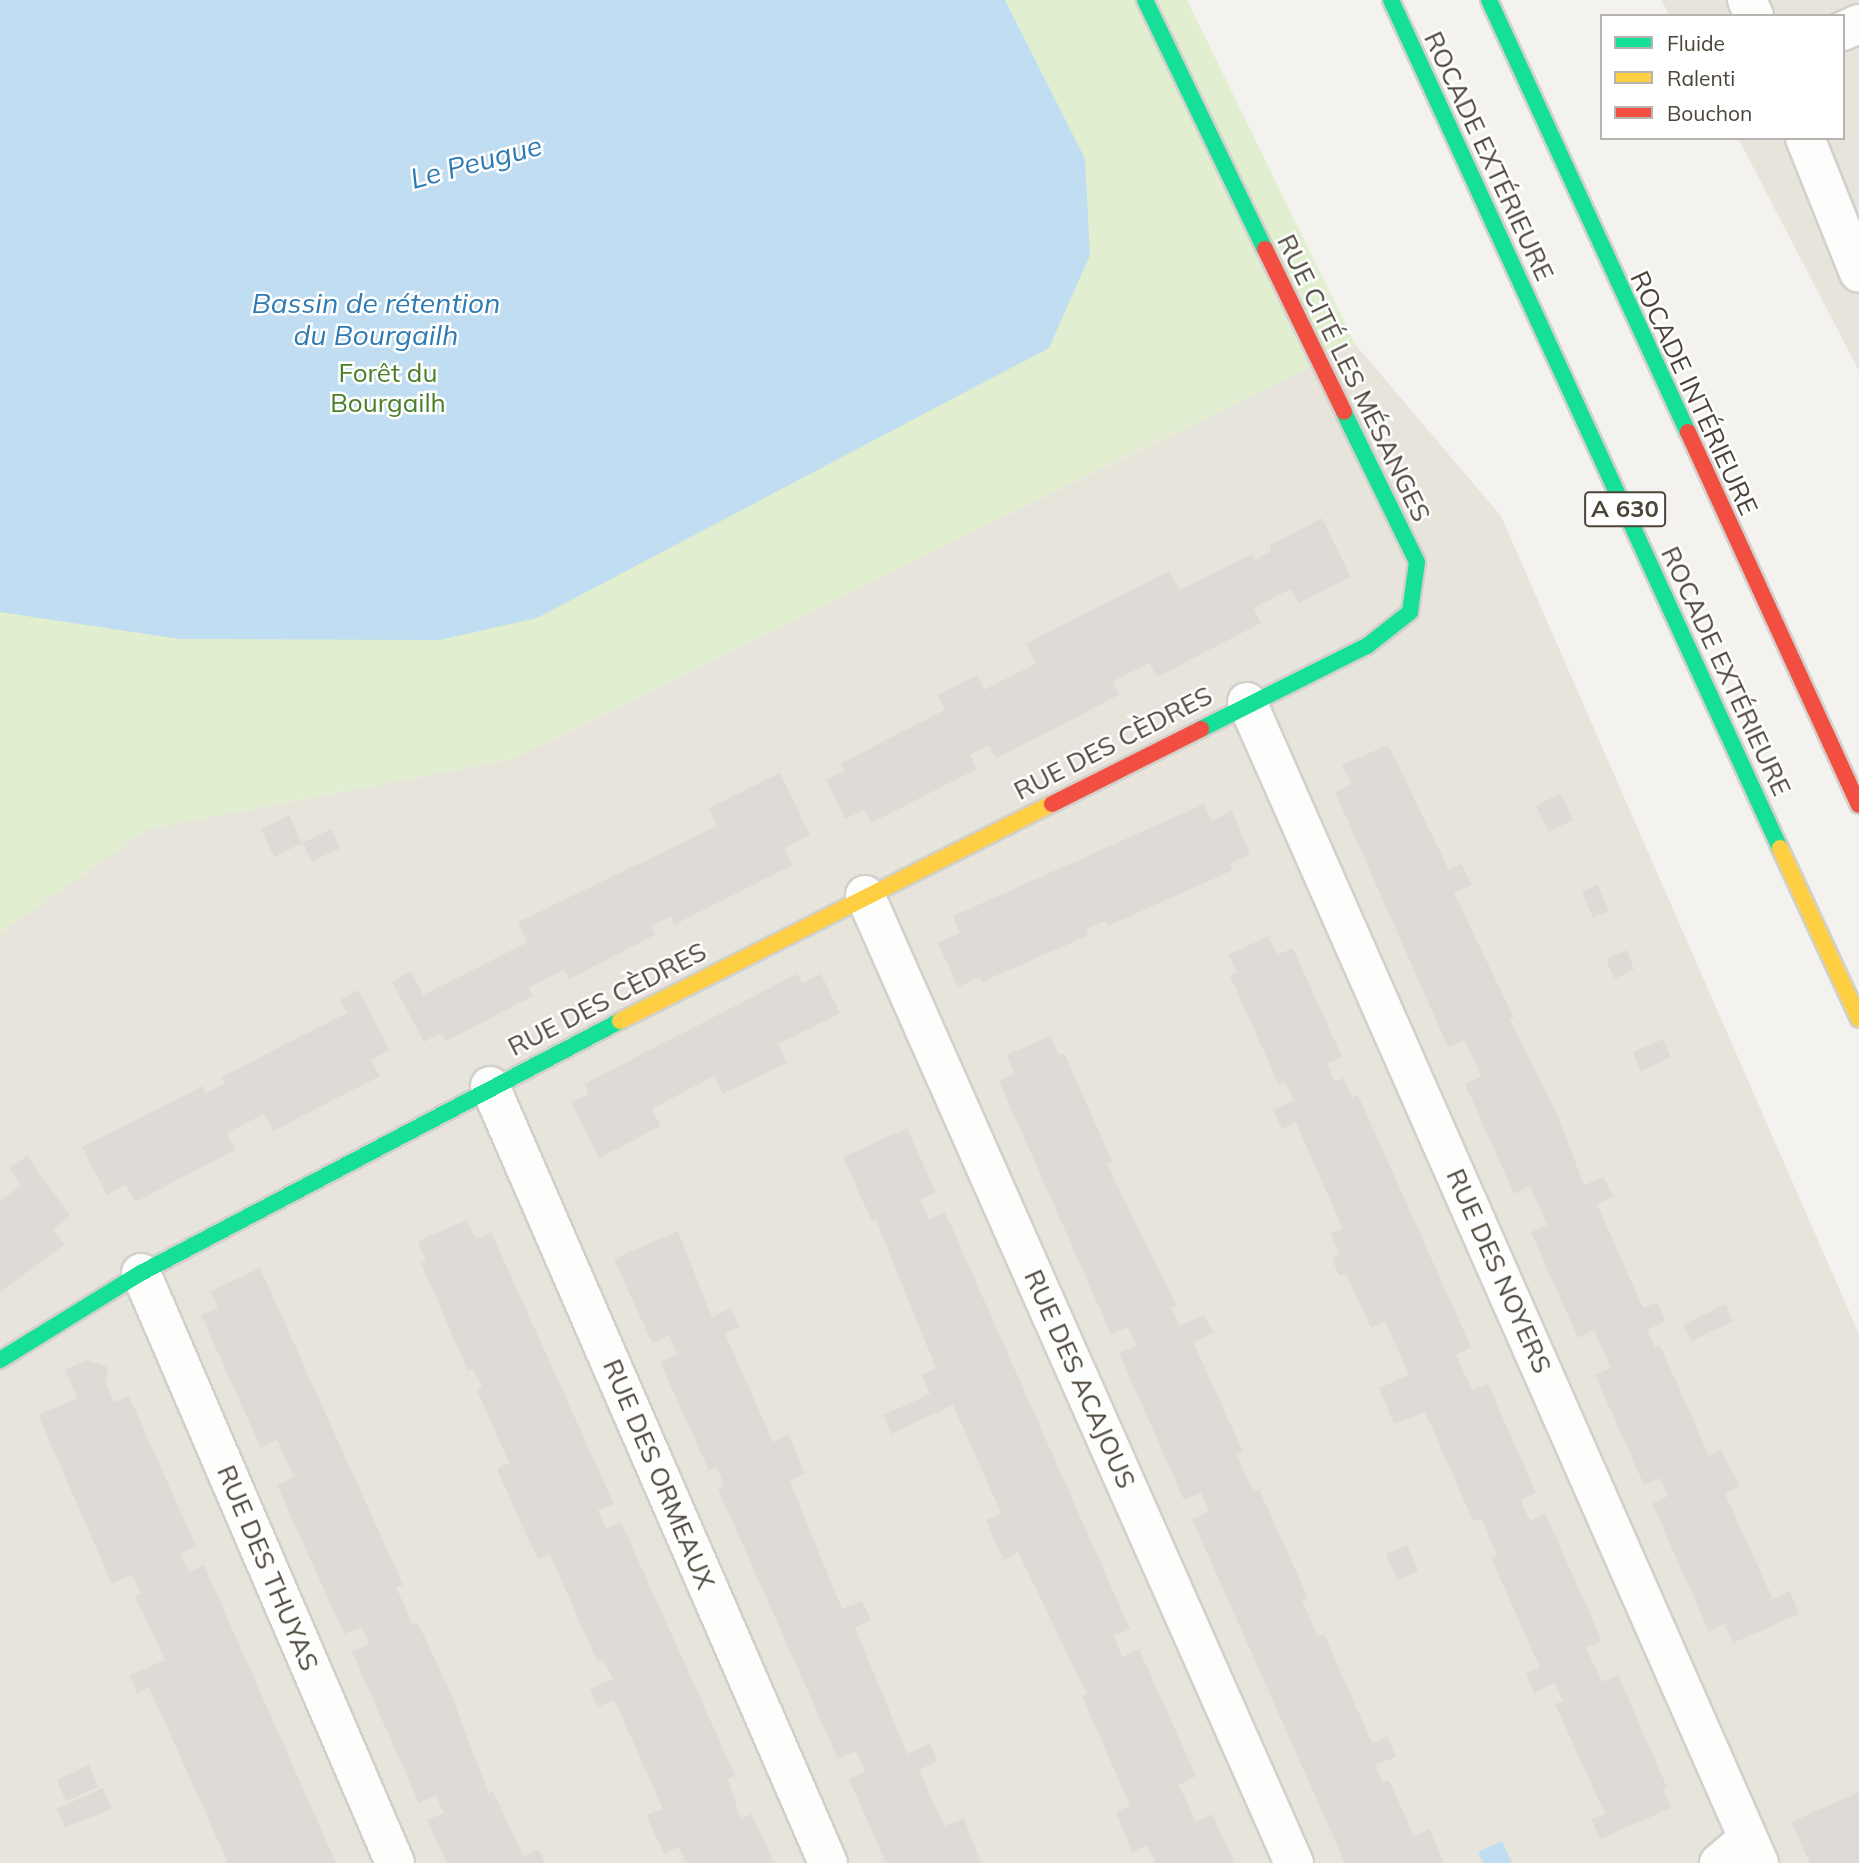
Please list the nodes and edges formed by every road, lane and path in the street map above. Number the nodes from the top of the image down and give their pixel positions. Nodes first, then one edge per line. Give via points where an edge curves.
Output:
1 (1145, 0) edge
2 (1391, 0) edge
3 (1489, 0) edge
4 (1806, 140) edge
5 (1859, 274) edge
6 (1247, 702) junction
7 (1859, 805) edge
8 (865, 895) junction
9 (1859, 1019) edge
10 (490, 1086) junction
11 (141, 1273) junction
12 (0, 1360) edge
13 (1754, 1851) edge
14 (395, 1863) edge
15 (828, 1863) edge
16 (1294, 1863) edge
17 (1719, 1863) edge

1 - 6 main road, RUE CITÉ LES MÉSANGES via 1417,562 1410,612 1367,646
2 - 9 main road, ROCADE EXTÉRIEURE / A 630
3 - 7 main road, ROCADE INTÉRIEURE
4 - 5 street
6 - 8 main road, RUE DES CÈDRES
6 - 13 street, RUE DES NOYERS
8 - 10 main road, RUE DES CÈDRES
8 - 16 street, RUE DES ACAJOUS
10 - 11 main road, RUE DES CÈDRES
10 - 15 street, RUE DES ORMEAUX
11 - 12 main road, RUE DES CÈDRES
11 - 14 street, RUE DES THUYAS
13 - 17 street

